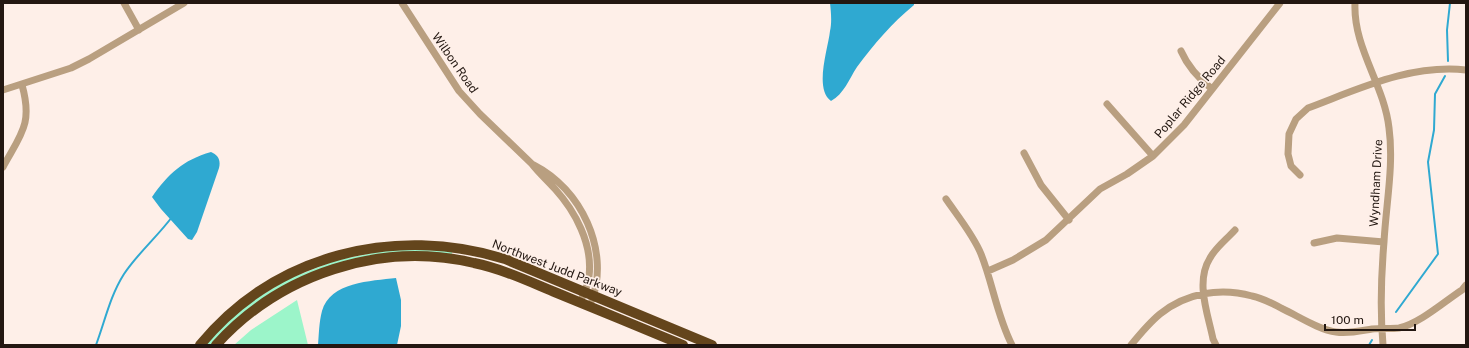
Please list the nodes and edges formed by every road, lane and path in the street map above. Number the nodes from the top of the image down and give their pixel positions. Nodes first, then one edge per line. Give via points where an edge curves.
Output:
1 (124, 3) edge
2 (184, 3) edge
3 (402, 3) edge
4 (1280, 3) edge
5 (1355, 3) edge
6 (139, 30) junction
7 (1181, 51) dead end
8 (1466, 70) edge
9 (1375, 83) junction
10 (22, 85) junction
11 (1212, 89) junction
12 (3, 90) edge
13 (1107, 104) dead end
14 (1024, 153) dead end
15 (1153, 156) junction
16 (3, 167) edge
17 (1300, 175) dead end
18 (946, 199) dead end
19 (1069, 220) junction
20 (1235, 230) dead end
21 (1384, 242) junction
22 (1314, 243) dead end
23 (988, 271) junction
24 (1466, 285) edge
25 (1203, 293) junction
26 (589, 294) junction
27 (585, 304) junction
28 (1382, 328) junction
29 (200, 345) edge
30 (216, 345) edge
31 (683, 345) edge
32 (712, 345) edge
33 (1012, 345) edge
34 (1131, 345) edge
35 (1216, 345) edge
36 (1383, 345) edge

1 - 6 street
2 - 6 street
3 - 26 street, Wilbon Road via 459,91 532,164 565,189 579,207 594,242 598,270 598,278
4 - 11 street, Poplar Ridge Road
5 - 9 street, Wyndham Drive via 1357,32
6 - 10 street via 71,68
7 - 11 street via 1197,77
8 - 9 street via 1427,70 1400,74
9 - 17 street via 1308,108 1296,119 1289,134 1288,154 1291,166
9 - 21 street, Wyndham Drive via 1383,100 1391,152
10 - 12 street
10 - 16 street via 26,121 20,138
11 - 15 street, Poplar Ridge Road via 1184,125
13 - 15 street
14 - 19 street via 1041,185
15 - 19 street, Poplar Ridge Road via 1100,189
18 - 23 street via 980,252
19 - 23 street, Poplar Ridge Road via 1046,240
20 - 25 street via 1209,258 1203,277
21 - 22 street via 1337,238
21 - 28 street, Wyndham Drive via 1380,297
23 - 33 street via 1004,331
24 - 28 street via 1409,325
25 - 28 street via 1228,291 1252,296 1336,332
25 - 34 street via 1167,309 1153,320
25 - 35 street
26 - 27 street, Wilbon Road
26 - 29 highway, Northwest Judd Parkway via 505,259 482,253 430,245 384,246 335,256 283,277 238,307
26 - 32 highway, Northwest Judd Parkway
27 - 30 highway, Northwest Judd Parkway via 474,262 433,257 387,258 339,267 296,284 254,310
27 - 31 highway, Northwest Judd Parkway
28 - 36 street, Wyndham Drive

